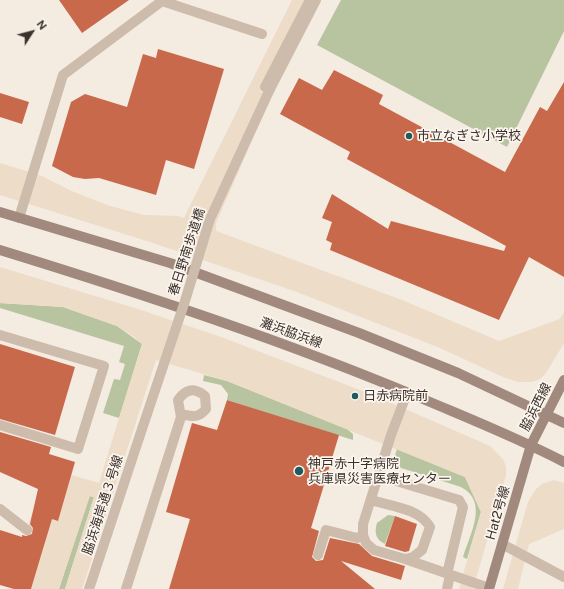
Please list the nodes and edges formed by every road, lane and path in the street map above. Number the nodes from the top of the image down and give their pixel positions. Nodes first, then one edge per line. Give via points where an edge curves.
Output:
1 (310, 0) edge
2 (316, 0) edge
3 (262, 34) dead end
4 (270, 89) junction
5 (0, 212) edge
6 (19, 218) junction
7 (0, 250) edge
8 (0, 335) edge
9 (564, 380) edge
10 (407, 393) junction
11 (546, 414) junction
12 (181, 418) dead end
13 (564, 423) edge
14 (0, 426) edge
15 (142, 429) joint
16 (531, 445) junction
17 (564, 462) edge
18 (393, 480) dead end
19 (371, 500) junction
20 (0, 509) edge
21 (27, 530) dead end
22 (363, 535) junction
23 (502, 544) junction
24 (422, 550) junction
25 (318, 555) dead end
26 (405, 559) junction
27 (445, 573) junction
28 (564, 577) edge
29 (90, 589) edge
30 (126, 589) edge
31 (447, 589) edge
32 (489, 589) edge

1 - 4 street via 265,87
2 - 4 street, 春日野南歩道橋
3 - 6 street via 162,0 88,56 63,75
4 - 15 street, 春日野南歩道橋, bridge via 210,219
5 - 6 street, 灘浜脇浜線
6 - 11 street, 灘浜脇浜線 via 170,263 359,333 458,373
7 - 10 street, 灘浜脇浜線 via 125,288 368,376
8 - 14 street via 104,366 78,449
9 - 11 street, 脇浜西線
10 - 16 street, 灘浜脇浜線
10 - 19 street
11 - 13 street, 灘浜脇浜線
11 - 16 street, 脇浜西線
12 - 30 street
15 - 29 street, 脇浜海岸通３号線
16 - 17 street, 灘浜脇浜線
16 - 23 street, Hat2号線
18 - 27 street via 459,500 463,507
19 - 22 street
19 - 24 street via 415,513 425,519 430,527
20 - 21 street
22 - 25 street via 357,538 326,530
22 - 26 street via 366,543 374,550
23 - 28 street
23 - 32 street, Hat2号線
24 - 26 street
24 - 27 street via 425,558
26 - 27 street
27 - 31 street
27 - 32 street

